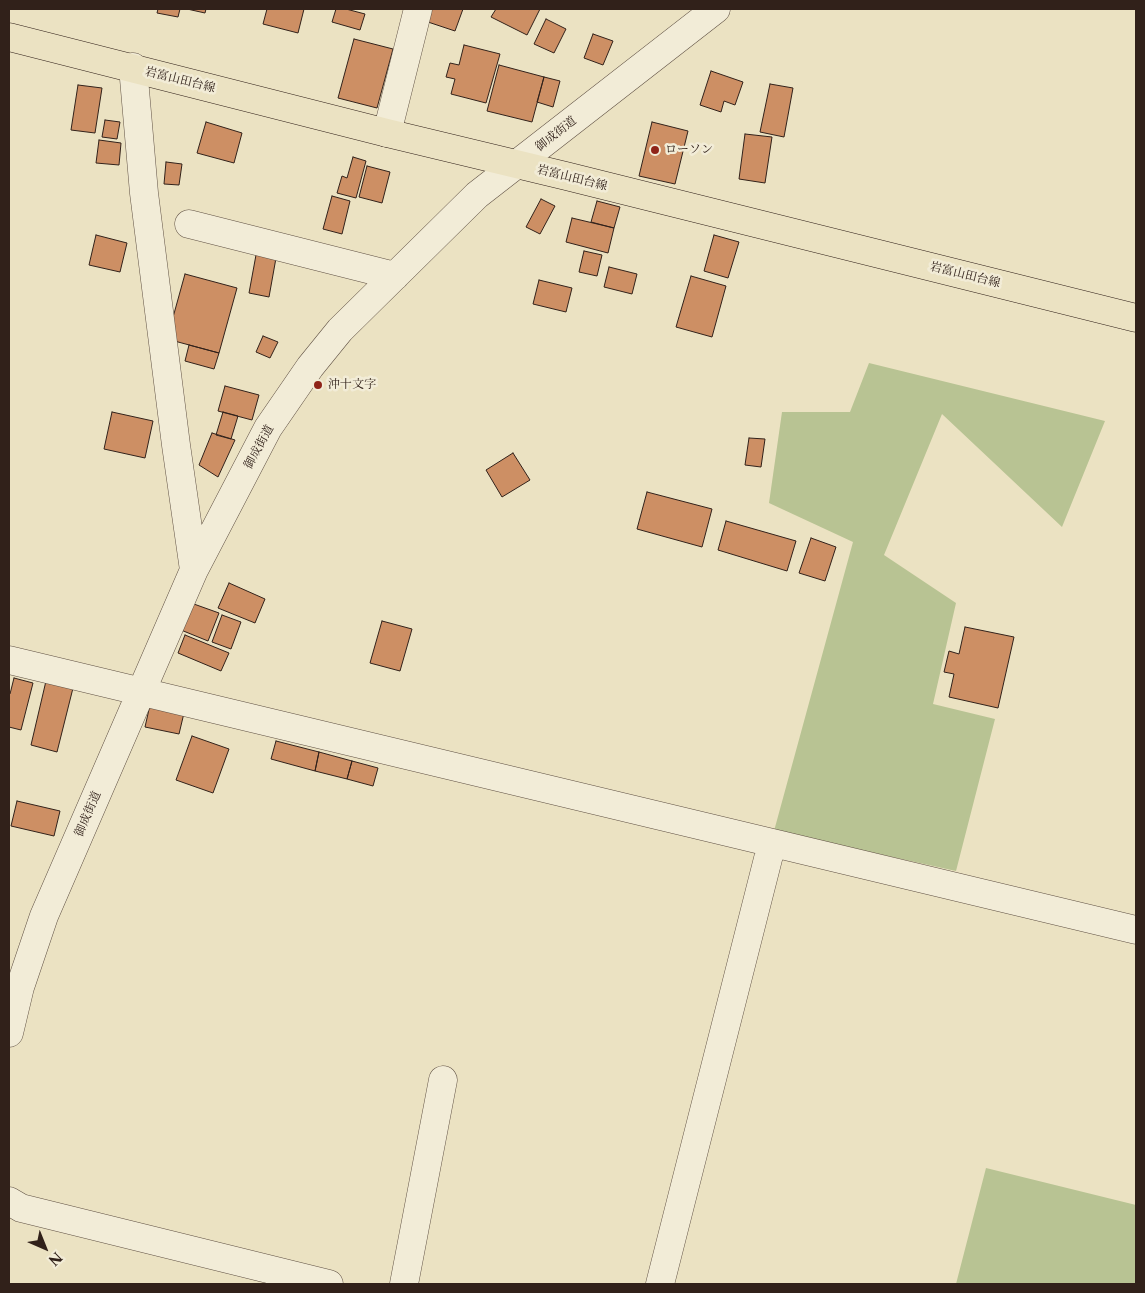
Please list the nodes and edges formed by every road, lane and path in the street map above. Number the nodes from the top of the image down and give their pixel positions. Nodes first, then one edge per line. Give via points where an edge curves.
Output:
1 (418, 9) edge
2 (716, 9) edge
3 (9, 37) edge
4 (132, 68) junction
5 (387, 133) junction
6 (517, 165) junction
7 (189, 224) dead end
8 (395, 276) junction
9 (1136, 318) edge
10 (194, 570) junction
11 (9, 660) edge
12 (141, 692) junction
13 (772, 843) junction
14 (1136, 930) edge
15 (9, 1033) edge
16 (444, 1080) dead end
17 (9, 1201) edge
18 (329, 1284) edge
19 (404, 1284) edge
20 (660, 1284) edge

1 - 5 street
2 - 6 street, 御成街道
3 - 4 main road, 岩富山田台線
4 - 5 main road, 岩富山田台線
4 - 10 street via 144,194
5 - 6 main road, 岩富山田台線
6 - 8 street, 御成街道 via 477,196
6 - 9 main road, 岩富山田台線
7 - 8 street
8 - 10 street, 御成街道 via 340,330 289,397 268,428
10 - 12 street, 御成街道
11 - 12 street
12 - 13 street
12 - 15 street, 御成街道 via 44,916 20,987
13 - 14 street
13 - 20 street
16 - 19 street
17 - 18 street via 21,1208

